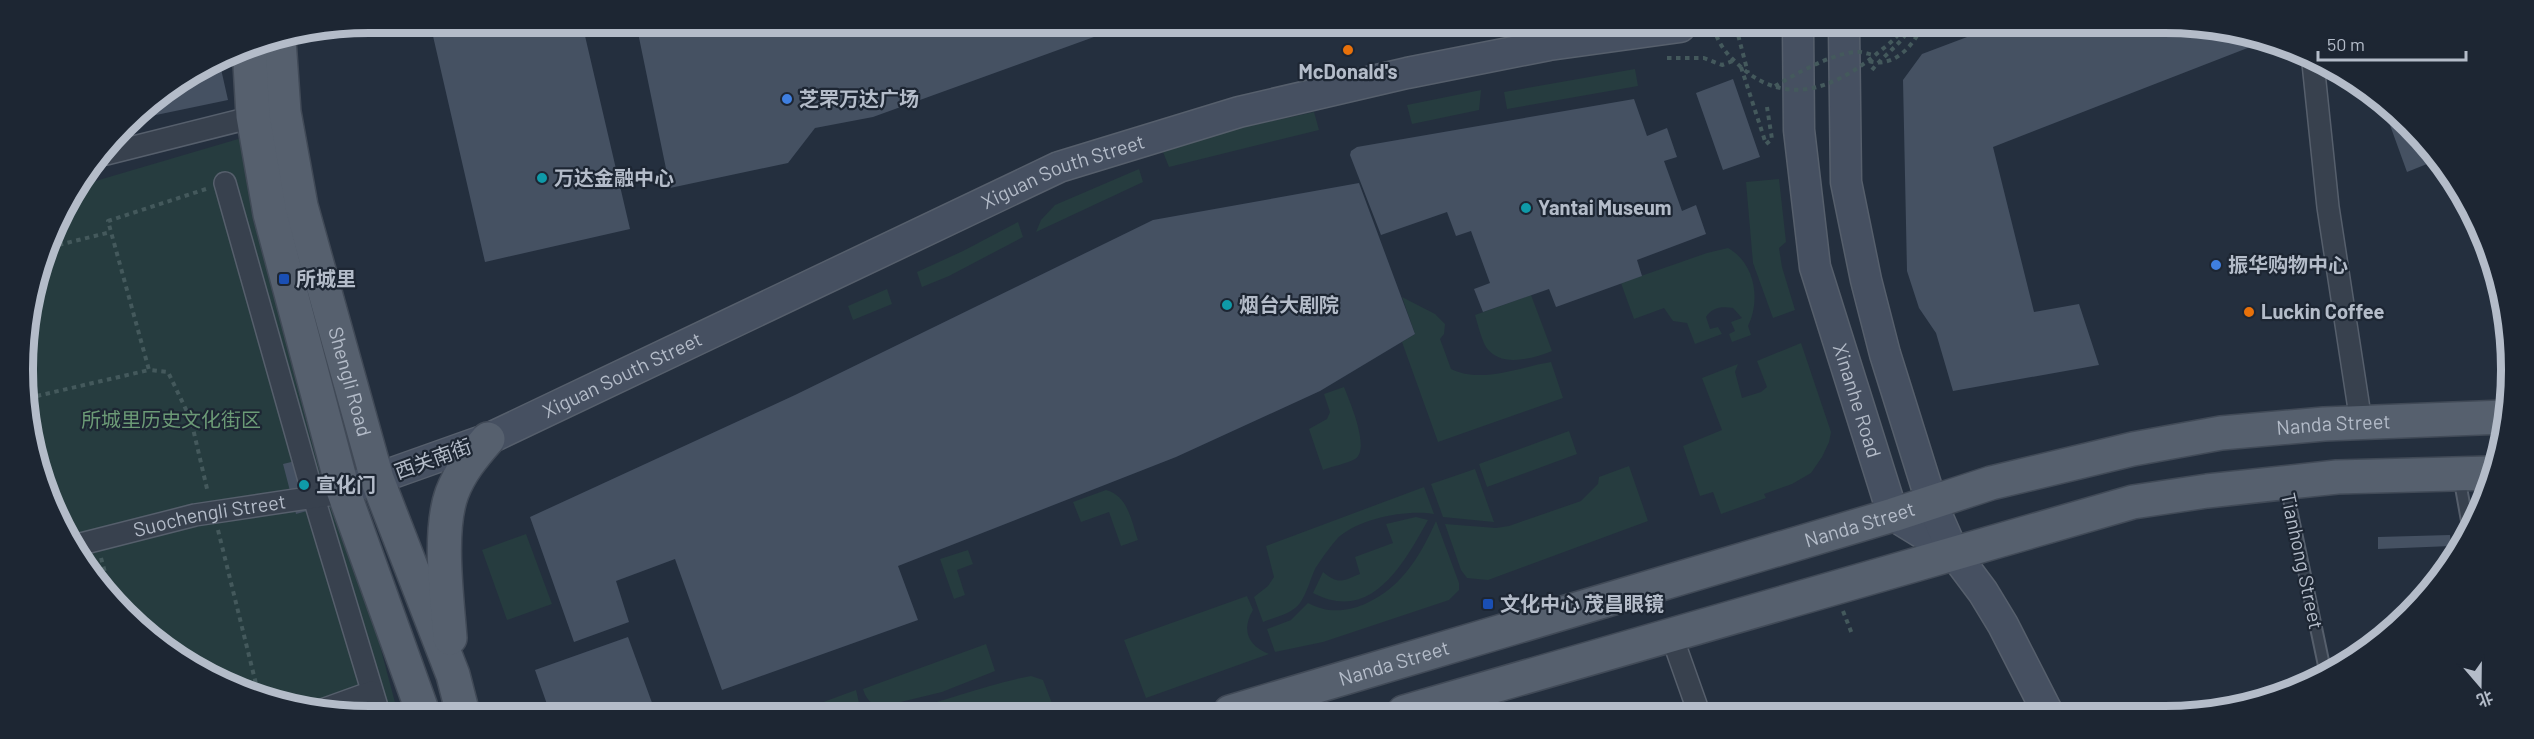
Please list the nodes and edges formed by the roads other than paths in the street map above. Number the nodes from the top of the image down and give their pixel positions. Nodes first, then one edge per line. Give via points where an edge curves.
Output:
1 (1636, 33) edge
2 (1798, 33) edge
3 (1844, 33) edge
4 (278, 45) edge
5 (251, 55) edge
6 (2314, 68) edge
7 (268, 114) junction
8 (114, 152) edge
9 (225, 183) road end
10 (2497, 417) edge
11 (2361, 422) junction
12 (488, 439) junction
13 (2485, 473) edge
14 (2459, 474) junction
15 (377, 479) junction
16 (2286, 482) junction
17 (329, 494) junction
18 (1932, 504) junction
19 (1893, 515) junction
20 (2466, 517) edge
21 (87, 543) edge
22 (1953, 552) junction
23 (1671, 634) junction
24 (2324, 665) edge
25 (453, 675) junction
26 (375, 701) edge
27 (351, 705) edge
28 (420, 706) edge
29 (461, 706) edge
30 (1250, 706) edge
31 (1425, 706) edge
32 (1697, 706) edge
33 (2044, 706) edge

1 - 12 street, Xiguan South Street via 1549,45 1407,73 1239,112 1059,167
2 - 19 street, Xinanhe Road via 1799,130 1815,267
3 - 18 street, Xinanhe Road via 1846,182 1885,354
4 - 7 main road, Shengli Road
5 - 7 main road, Shengli Road
6 - 11 street via 2328,207
7 - 8 street
7 - 15 main road, Shengli Road via 301,206
7 - 17 main road, Shengli Road via 270,214
9 - 17 street
10 - 11 main road, Nanda Street
11 - 18 main road, Nanda Street via 2221,433 2133,449 1991,483
12 - 15 street, 西关南街
12 - 25 main road via 459,477 446,524
13 - 14 main road
14 - 16 main road
14 - 20 lane
15 - 17 street, 西关南街
15 - 25 main road, Shengli Road
16 - 22 main road via 2133,502
16 - 24 lane, Tianhong Street
17 - 21 street, Suochengli Street via 213,512
17 - 26 street
17 - 28 main road, Shengli Road
18 - 19 main road, Nanda Street
18 - 22 street, Xinanhe Road
19 - 22 street
19 - 30 main road, Nanda Street
22 - 23 main road
22 - 33 street via 2003,625
23 - 31 main road
23 - 32 street
25 - 29 main road, Shengli Road
26 - 27 street

